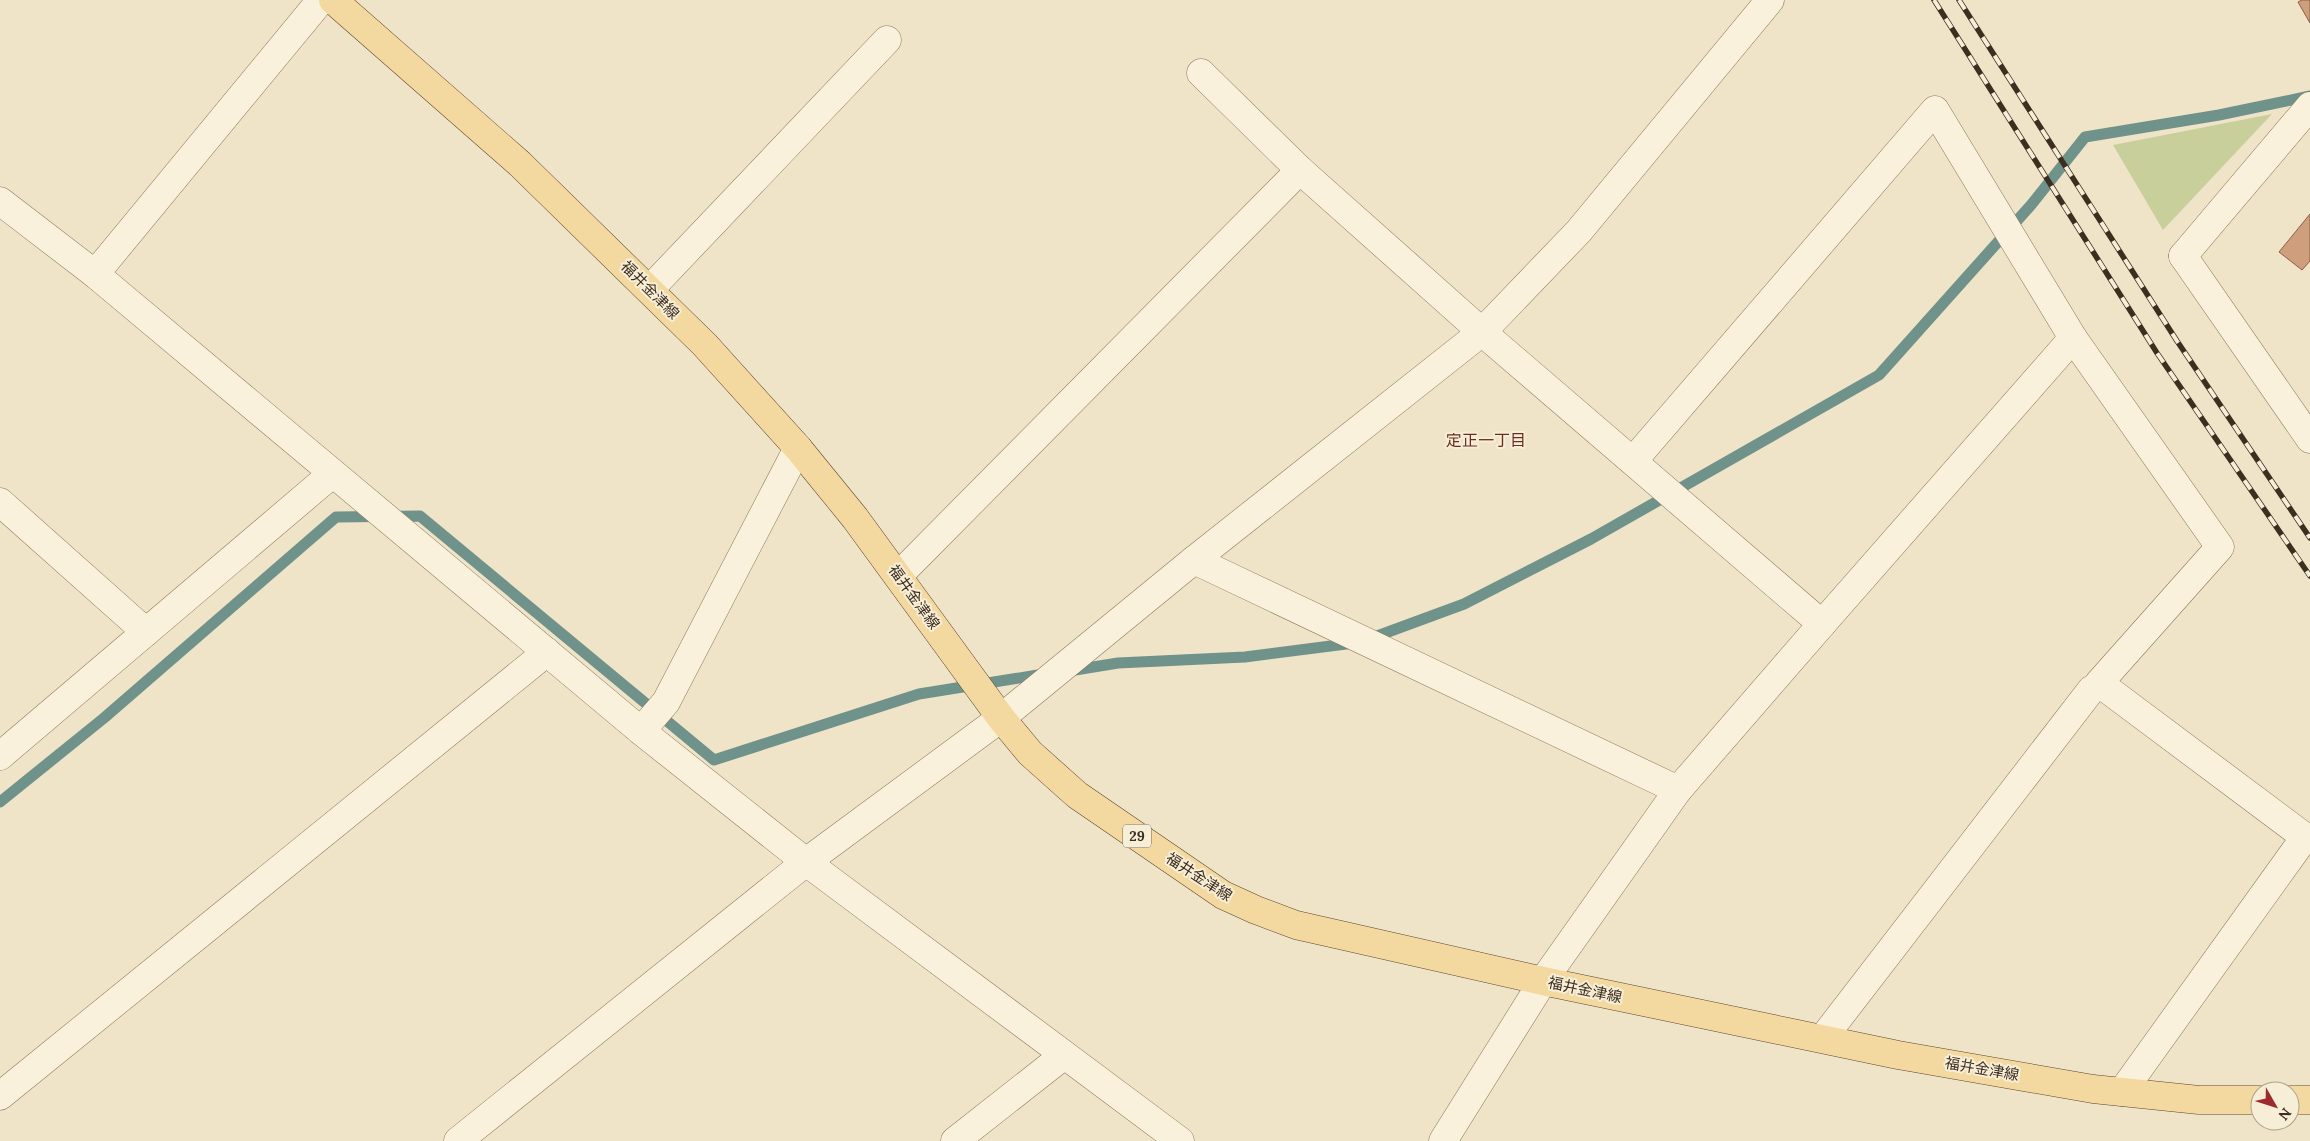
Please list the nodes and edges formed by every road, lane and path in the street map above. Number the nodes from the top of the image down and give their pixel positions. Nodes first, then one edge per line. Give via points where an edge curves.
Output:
1 (321, 0) edge
2 (333, 0) edge
3 (1770, 0) edge
4 (887, 40) dead end
5 (1202, 73) dead end
6 (2310, 106) edge
7 (1300, 170) junction
8 (0, 202) edge
9 (95, 274) junction
10 (650, 289) junction
11 (1482, 332) junction
12 (2073, 338) junction
13 (2310, 439) edge
14 (798, 448) junction
15 (1633, 461) junction
16 (332, 474) junction
17 (0, 502) edge
18 (1194, 560) junction
19 (899, 576) junction
20 (1822, 624) junction
21 (146, 632) junction
22 (547, 652) junction
23 (2091, 690) dead end
24 (1001, 718) junction
25 (641, 731) junction
26 (0, 756) edge
27 (1678, 790) junction
28 (806, 862) junction
29 (1543, 981) junction
30 (1822, 1038) junction
31 (1063, 1056) junction
32 (2122, 1092) junction
33 (0, 1096) edge
34 (2250, 1100) edge
35 (458, 1141) edge
36 (954, 1141) edge
37 (1180, 1141) edge
38 (1443, 1141) edge

1 - 9 street
2 - 10 main road, 福井金津線 / 29 via 520,164
3 - 11 street via 1579,231
4 - 10 street
5 - 7 street
6 - 13 street via 2183,256
7 - 11 street
7 - 19 street
8 - 9 street
9 - 16 street
10 - 14 main road, 福井金津線 / 29
11 - 15 street
11 - 18 street
12 - 15 street via 1935,110
12 - 20 street
12 - 32 street via 2220,547 2099,683 2305,837
14 - 19 main road, 福井金津線 / 29
14 - 25 street via 666,702
15 - 20 street
16 - 21 street
16 - 22 street
17 - 21 street
18 - 24 street
18 - 27 street
19 - 24 main road, 福井金津線 / 29
20 - 27 street
21 - 26 street
22 - 25 street
22 - 33 street
23 - 30 street
24 - 28 street
24 - 29 main road, 福井金津線 / 29 via 1030,753 1078,795 1223,894 1296,925
25 - 28 street
27 - 29 street
28 - 31 street
28 - 35 street
29 - 30 main road, 福井金津線 / 29
29 - 38 street
30 - 32 main road, 福井金津線 / 29 via 1898,1055
31 - 36 street
31 - 37 street
32 - 34 main road, 福井金津線 / 29 via 2199,1100

